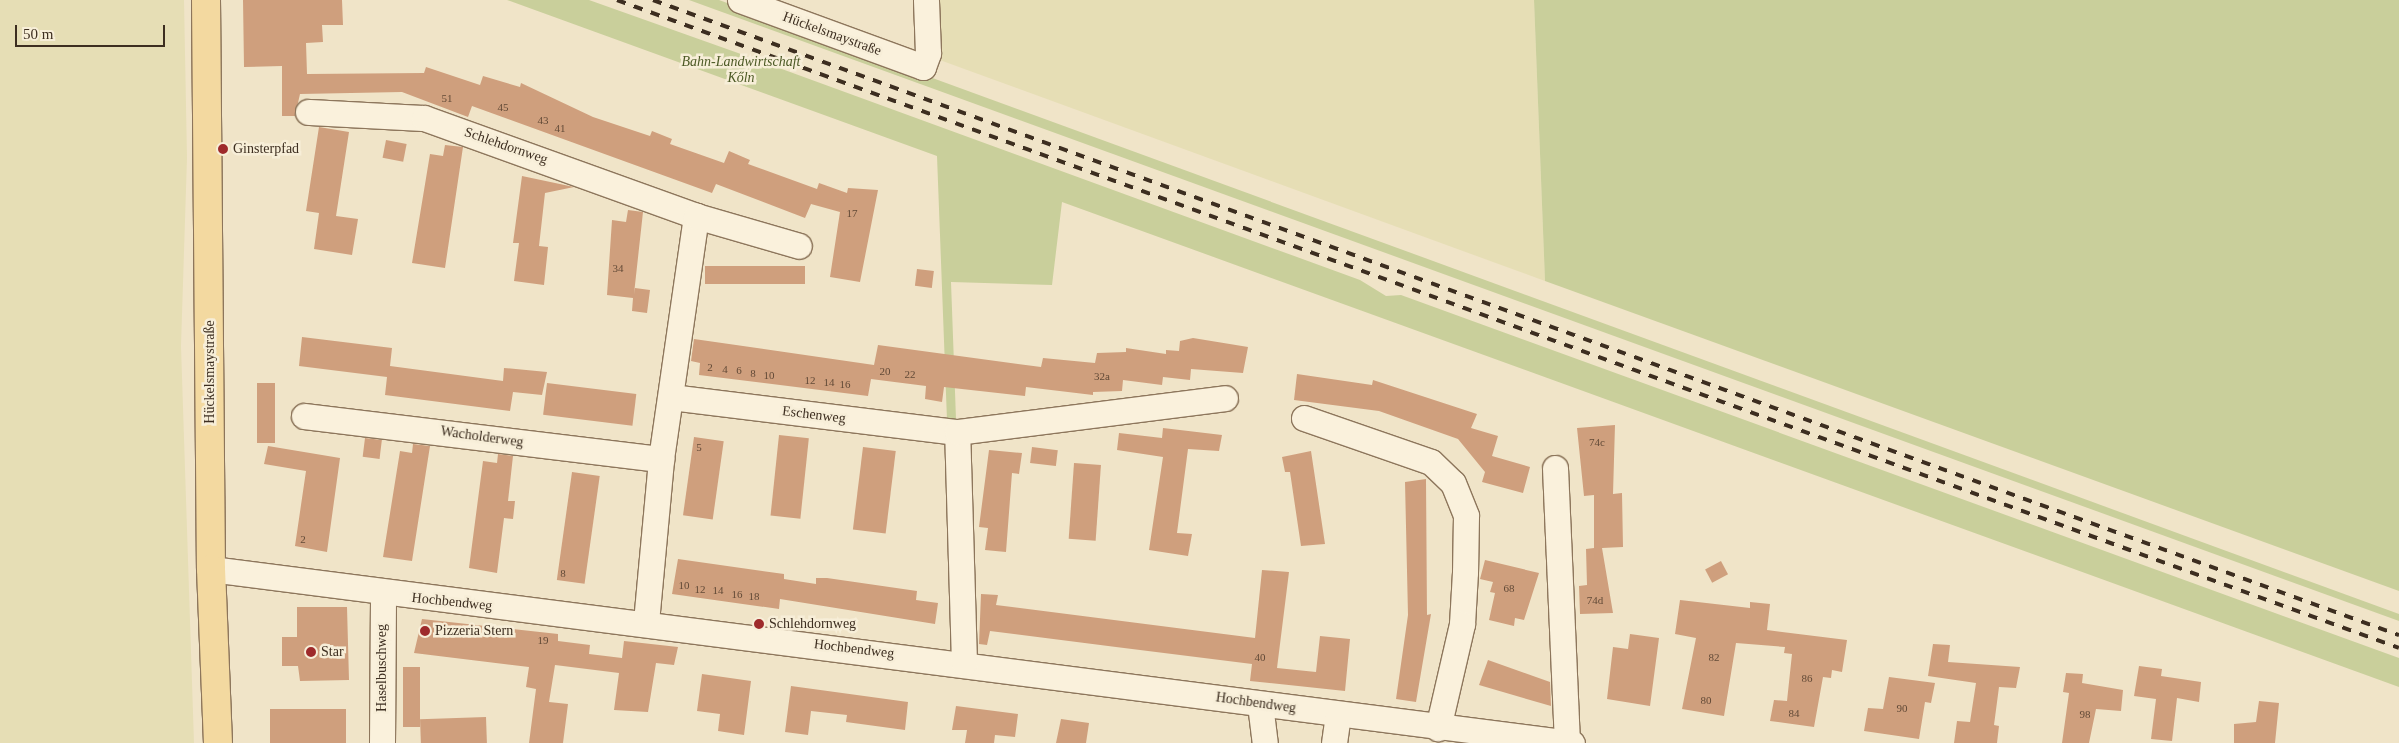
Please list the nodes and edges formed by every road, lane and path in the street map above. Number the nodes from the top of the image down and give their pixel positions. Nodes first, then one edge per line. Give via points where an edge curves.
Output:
1 (206, 0) edge
2 (740, 0) edge
3 (926, 0) edge
4 (308, 112) dead end
5 (696, 216) junction
6 (799, 246) dead end
7 (671, 397) junction
8 (1225, 398) dead end
9 (304, 416) dead end
10 (1304, 418) dead end
11 (957, 432) junction
12 (661, 459) junction
13 (1555, 468) dead end
14 (211, 569) junction
15 (383, 594) junction
16 (646, 622) junction
17 (964, 663) junction
18 (1260, 704) junction
19 (1338, 714) junction
20 (1396, 733) edge
21 (1450, 734) edge
22 (1567, 742) edge
23 (218, 743) edge
24 (382, 743) edge
25 (1265, 743) edge
26 (1334, 743) edge
27 (1572, 743) edge

1 - 14 main road, Hückelsmaystraße
2 - 3 street, Hückelsmaystraße via 923,67 928,53
4 - 5 street, Schlehdornweg via 424,118
5 - 6 street, Schlehdornweg
5 - 7 street
7 - 11 street, Eschenweg
7 - 12 street
8 - 11 street, Eschenweg
9 - 12 street, Wacholderweg
10 - 21 street via 1430,462 1453,483 1466,516 1466,572
11 - 17 street
12 - 16 street
13 - 22 street
14 - 15 street, Hochbendweg
14 - 23 main road, Hückelsmaystraße
15 - 16 street, Hochbendweg
15 - 24 street, Haselbuschweg
16 - 17 street, Hochbendweg
17 - 18 street, Hochbendweg
18 - 19 street, Hochbendweg
18 - 25 street
19 - 20 street, Hochbendweg
19 - 26 street
20 - 21 street, Hochbendweg
21 - 22 street, Hochbendweg
22 - 27 street, Hochbendweg

